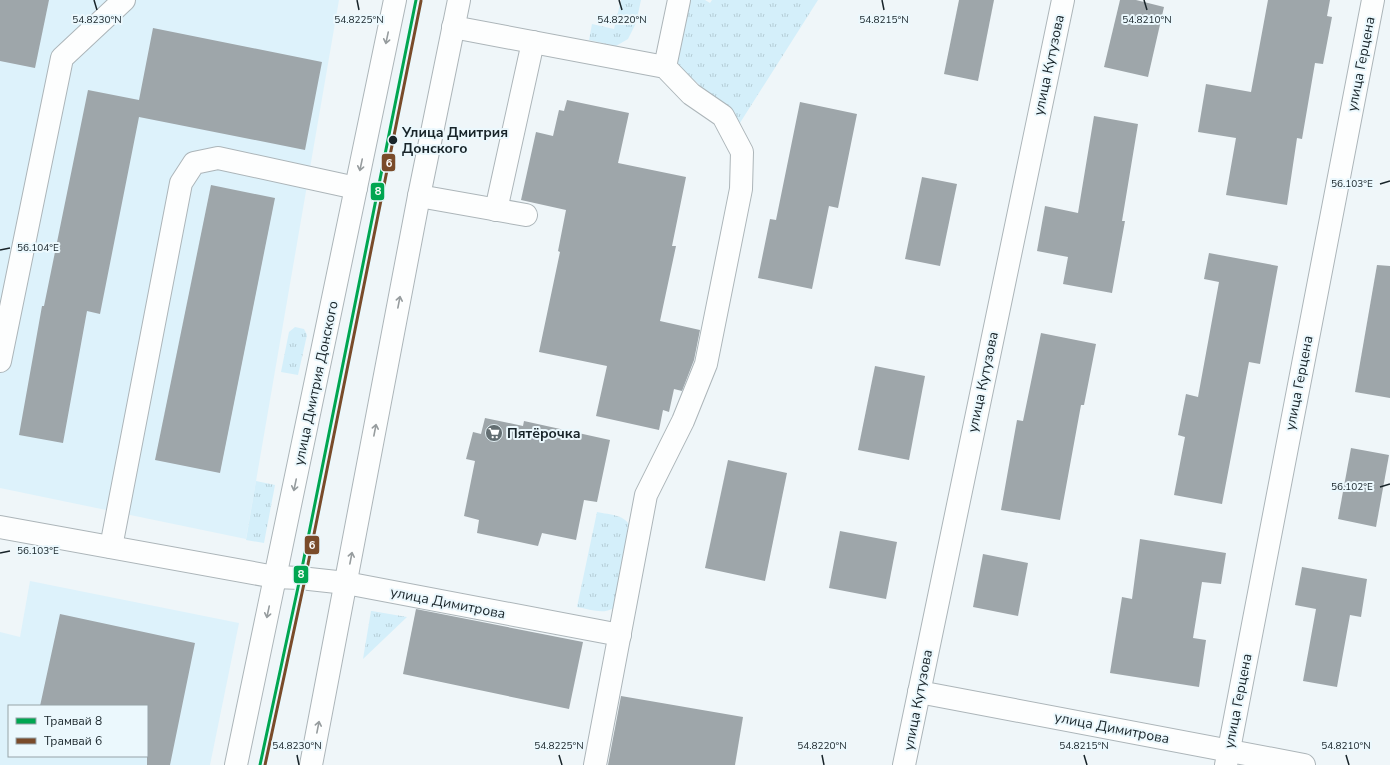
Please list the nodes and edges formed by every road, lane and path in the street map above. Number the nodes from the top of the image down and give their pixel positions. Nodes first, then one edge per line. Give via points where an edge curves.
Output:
1 (124, 0) edge
2 (395, 0) edge
3 (459, 0) edge
4 (679, 0) edge
5 (1063, 0) edge
6 (1373, 0) edge
7 (453, 27) junction
8 (533, 42) junction
9 (665, 67) junction
10 (356, 188) junction
11 (419, 196) junction
12 (496, 210) junction
13 (526, 215) dead end
14 (0, 360) edge
15 (0, 527) edge
16 (111, 547) junction
17 (276, 578) junction
18 (346, 583) junction
19 (620, 635) junction
20 (919, 692) junction
21 (1227, 758) edge
22 (236, 765) edge
23 (311, 765) edge
24 (595, 765) edge
25 (904, 765) edge
26 (1304, 765) edge

1 - 14 street via 62,58
2 -> 10 street, улица Дмитрия Донского
3 - 7 street
4 - 9 street
5 - 20 street, улица Кутузова
6 - 21 street, улица Герцена
7 - 8 street
7 - 11 street
8 - 9 street
8 - 12 street
9 - 19 street via 691,94 723,116 742,152 741,189 706,364 683,421 646,495
10 - 16 street via 218,158 194,163 181,183
10 -> 17 street, улица Дмитрия Донского
11 - 12 street
18 -> 11 street
12 - 13 street
15 - 16 street, улица Димитрова
16 - 17 street, улица Димитрова
17 - 18 street, улица Димитрова
17 -> 22 street, улица Дмитрия Донского
18 - 19 street, улица Димитрова
23 -> 18 street
19 - 24 street
20 - 21 street, улица Димитрова
20 - 25 street, улица Кутузова
21 - 26 street, улица Димитрова

